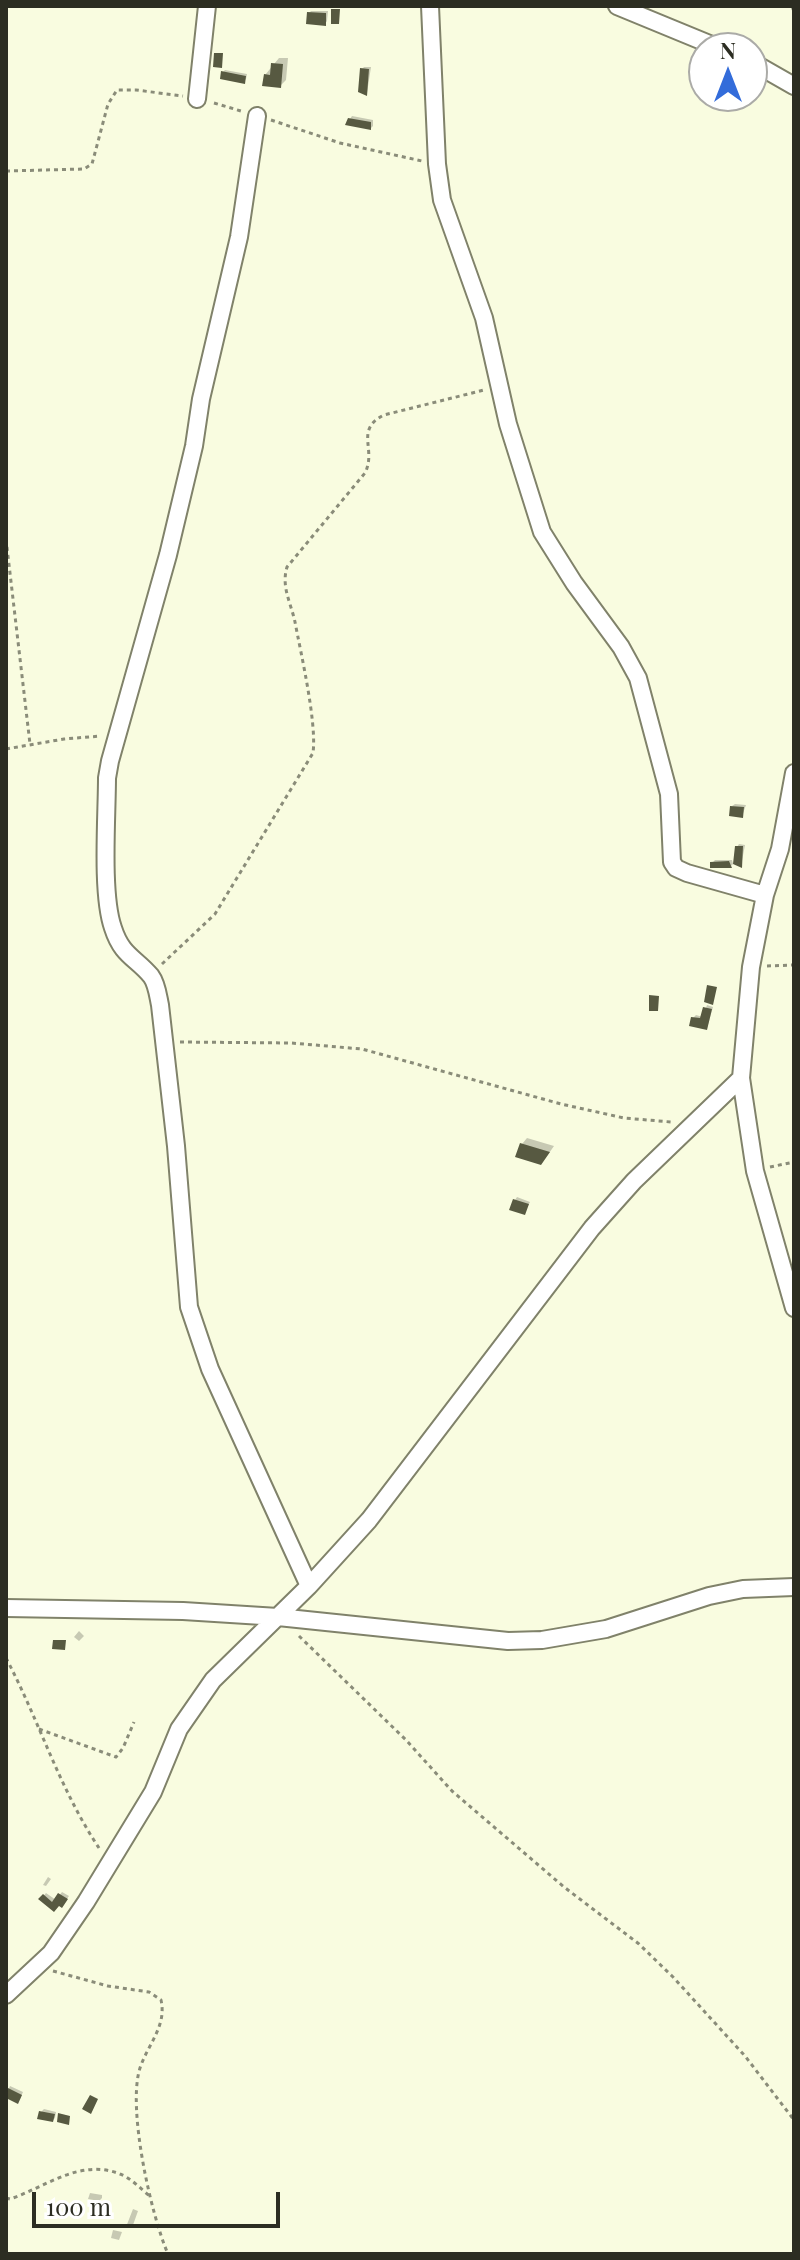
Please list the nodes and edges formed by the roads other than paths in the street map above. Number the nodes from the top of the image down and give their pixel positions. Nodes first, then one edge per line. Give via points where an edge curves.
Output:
1 (207, 6) edge
2 (430, 6) edge
3 (617, 6) edge
4 (688, 35) edge
5 (768, 71) edge
6 (794, 86) edge
7 (197, 99) road end
8 (257, 116) road end
9 (794, 773) edge
10 (765, 895) junction
11 (741, 1078) junction
12 (794, 1308) edge
13 (309, 1586) junction
14 (794, 1587) edge
15 (6, 1608) edge
16 (278, 1617) junction
17 (6, 1995) edge

1 - 7 street
2 - 10 street via 442,200 484,318 508,424 542,532 638,678 669,794 672,862 687,873
3 - 4 street
5 - 6 street
8 - 13 street via 239,237 194,446 107,778 110,914 128,956 155,984 189,1307 210,1369
9 - 10 street
10 - 11 street via 751,967
11 - 12 street via 755,1171
11 - 13 street via 592,1228 396,1486
13 - 16 street
14 - 16 street via 709,1596 606,1629 542,1640
15 - 16 street
16 - 17 street via 194,1704 153,1792 110,1864 51,1953

